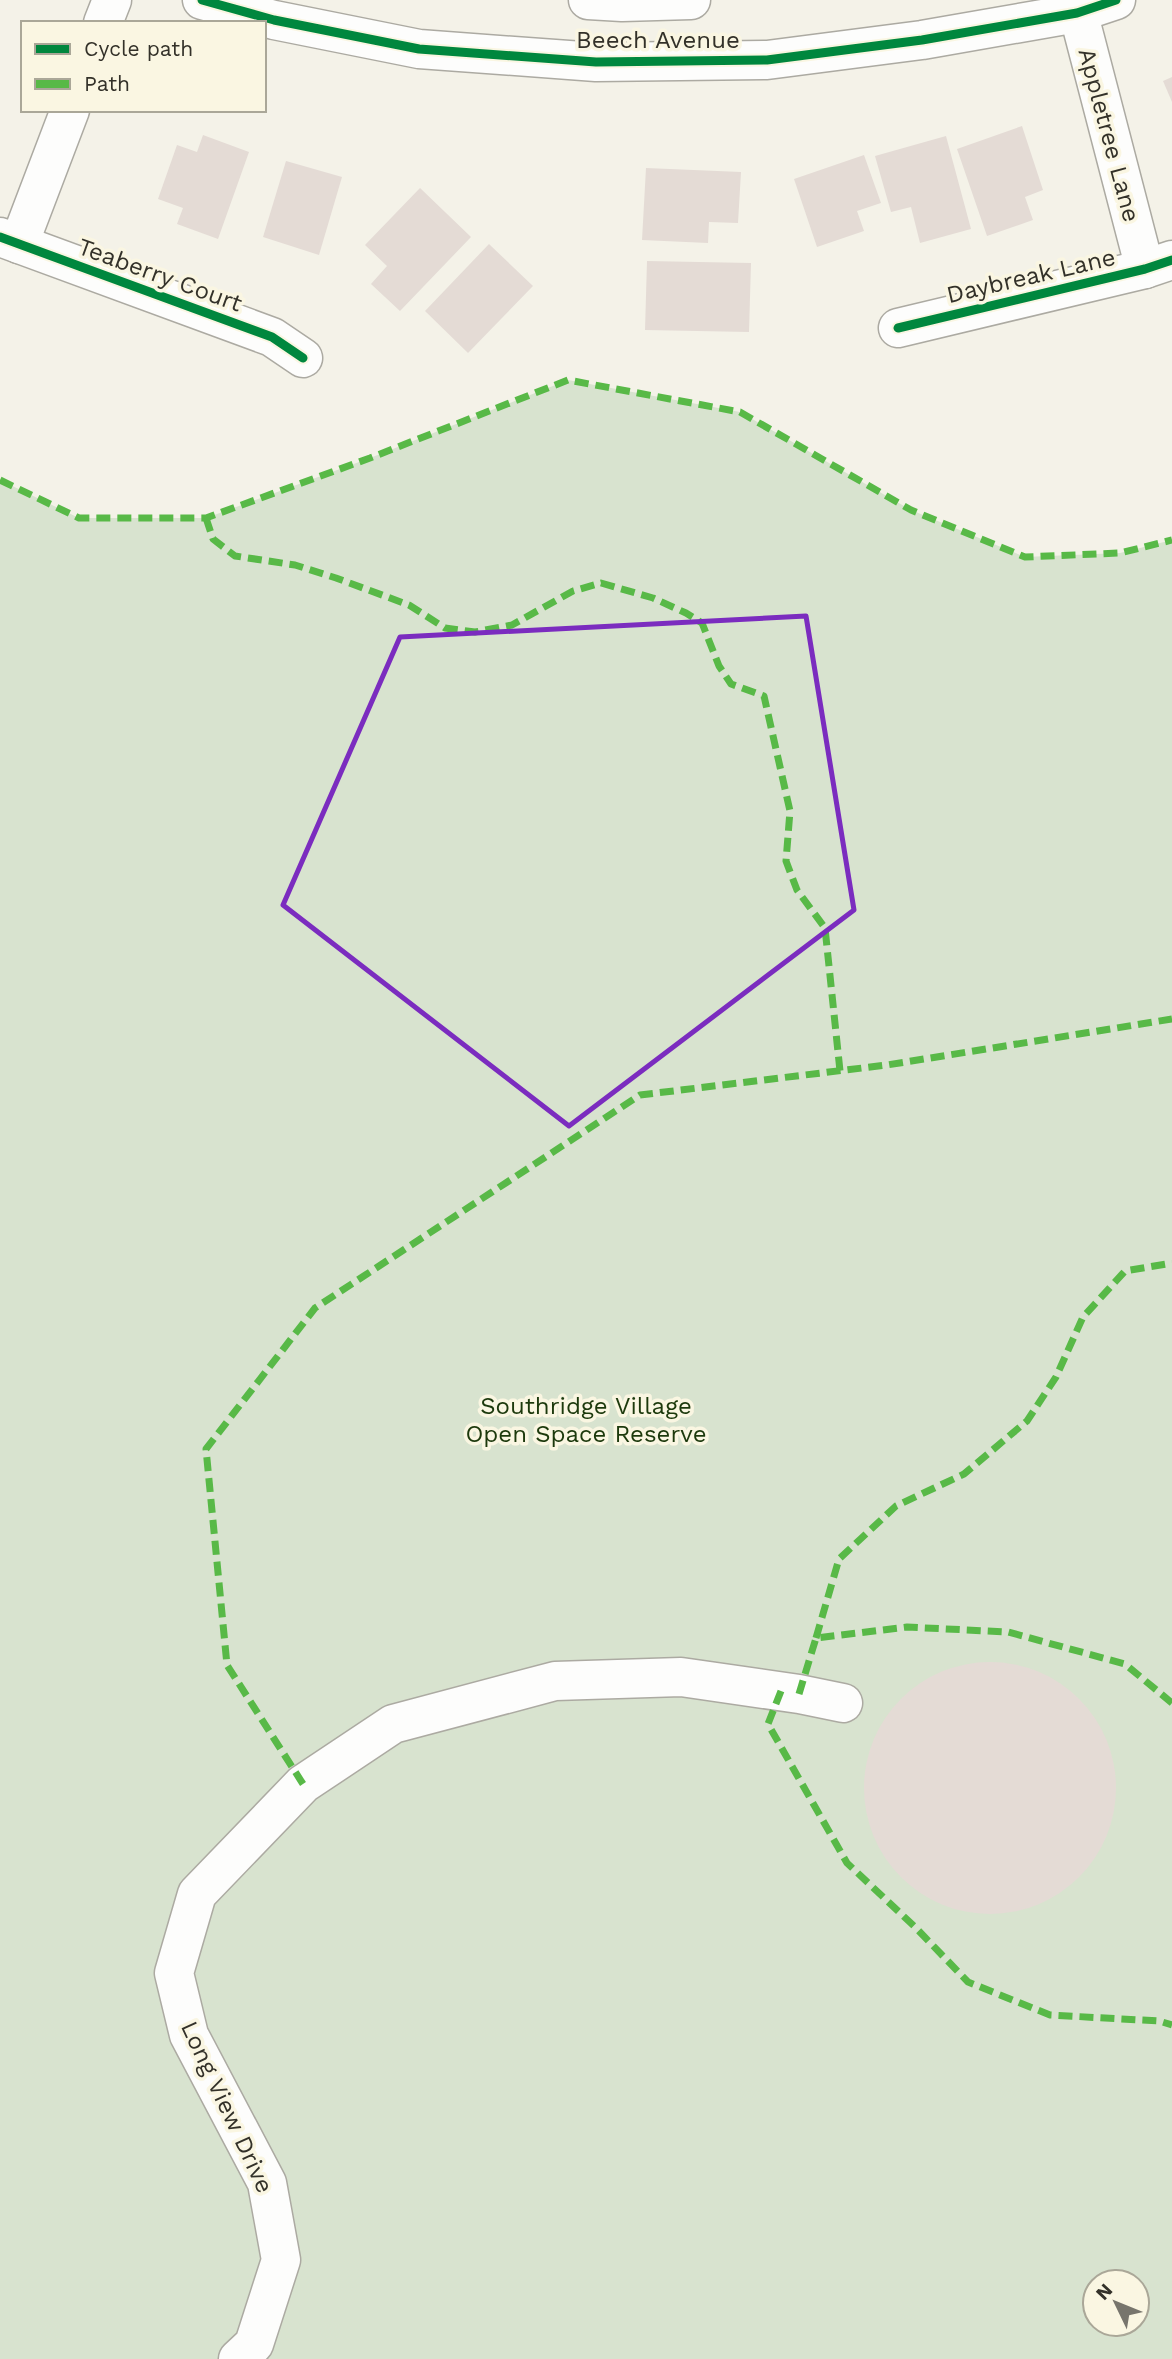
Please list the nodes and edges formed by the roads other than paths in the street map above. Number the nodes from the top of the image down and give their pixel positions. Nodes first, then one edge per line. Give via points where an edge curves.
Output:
1 (112, 0) edge
2 (202, 0) edge
3 (588, 0) edge
4 (691, 0) edge
5 (1115, 0) edge
6 (1076, 6) edge
7 (104, 21) edge
8 (69, 112) edge
9 (10, 240) edge
10 (1158, 265) edge
11 (898, 328) dead end
12 (303, 358) dead end
13 (844, 1703) dead end
14 (239, 2359) edge

1 - 7 street
2 - 6 street, Beech Avenue via 274,20 419,48 596,62 767,60 922,40
3 - 4 street, Beech Avenue
5 - 6 street, Beech Avenue
6 - 10 street, Appletree Lane
8 - 9 street
9 - 12 street, Teaberry Court via 272,337
10 - 11 street, Daybreak Lane
13 - 14 street, Long View Drive via 681,1677 555,1681 393,1724 303,1784 197,1894 174,1973 188,2035 267,2183 281,2260 254,2344

